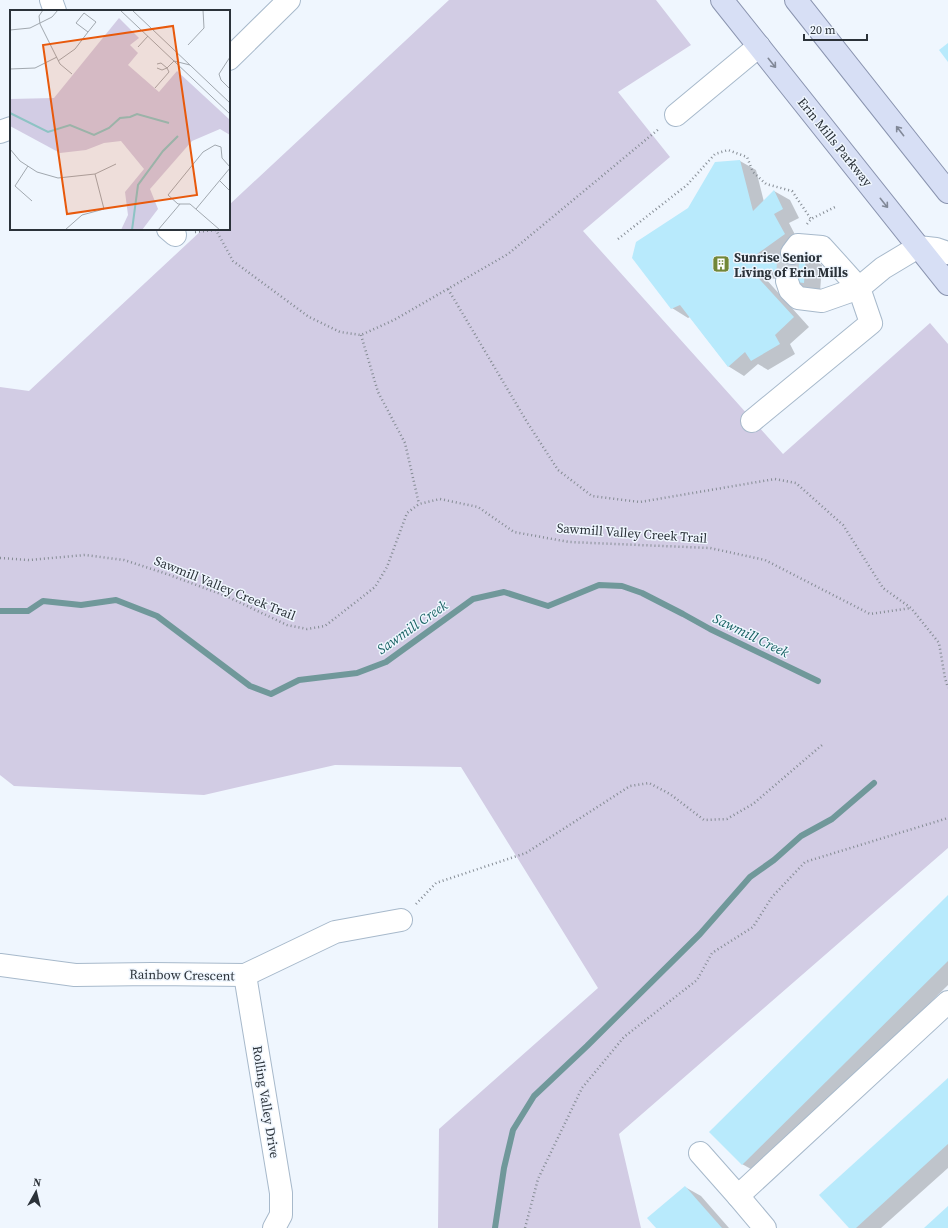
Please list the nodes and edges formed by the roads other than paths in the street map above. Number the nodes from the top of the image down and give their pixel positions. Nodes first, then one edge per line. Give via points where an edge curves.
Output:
1 (51, 0) edge
2 (289, 0) edge
3 (722, 0) edge
4 (796, 0) edge
5 (55, 10) edge
6 (759, 46) junction
7 (230, 58) edge
8 (676, 114) road end
9 (10, 128) edge
10 (0, 132) edge
11 (948, 192) edge
12 (918, 247) junction
13 (792, 253) dead end
14 (948, 253) edge
15 (787, 281) tunnel mouth
16 (948, 284) edge
17 (859, 288) junction
18 (752, 421) dead end
19 (401, 920) road end
20 (0, 965) edge
21 (244, 975) junction
22 (948, 1002) edge
23 (700, 1153) dead end
24 (738, 1196) junction
25 (274, 1228) edge
26 (765, 1228) edge

1 - 5 street
2 - 7 street
3 - 6 main road, Erin Mills Parkway
11 -> 4 main road
6 - 8 street
6 -> 12 main road, Erin Mills Parkway
9 - 10 street
12 - 14 street
12 - 16 main road, Erin Mills Parkway
12 - 17 street via 883,268
13 - 17 street via 798,245 822,247
15 - 17 street via 790,290 798,298 822,301
17 - 18 street via 871,323
19 - 21 street, Rainbow Crescent via 335,932
20 - 21 street, Rainbow Crescent via 75,975
21 - 25 street, Rolling Valley Drive via 281,1193 281,1215
22 - 24 street
23 - 24 street
24 - 26 street

